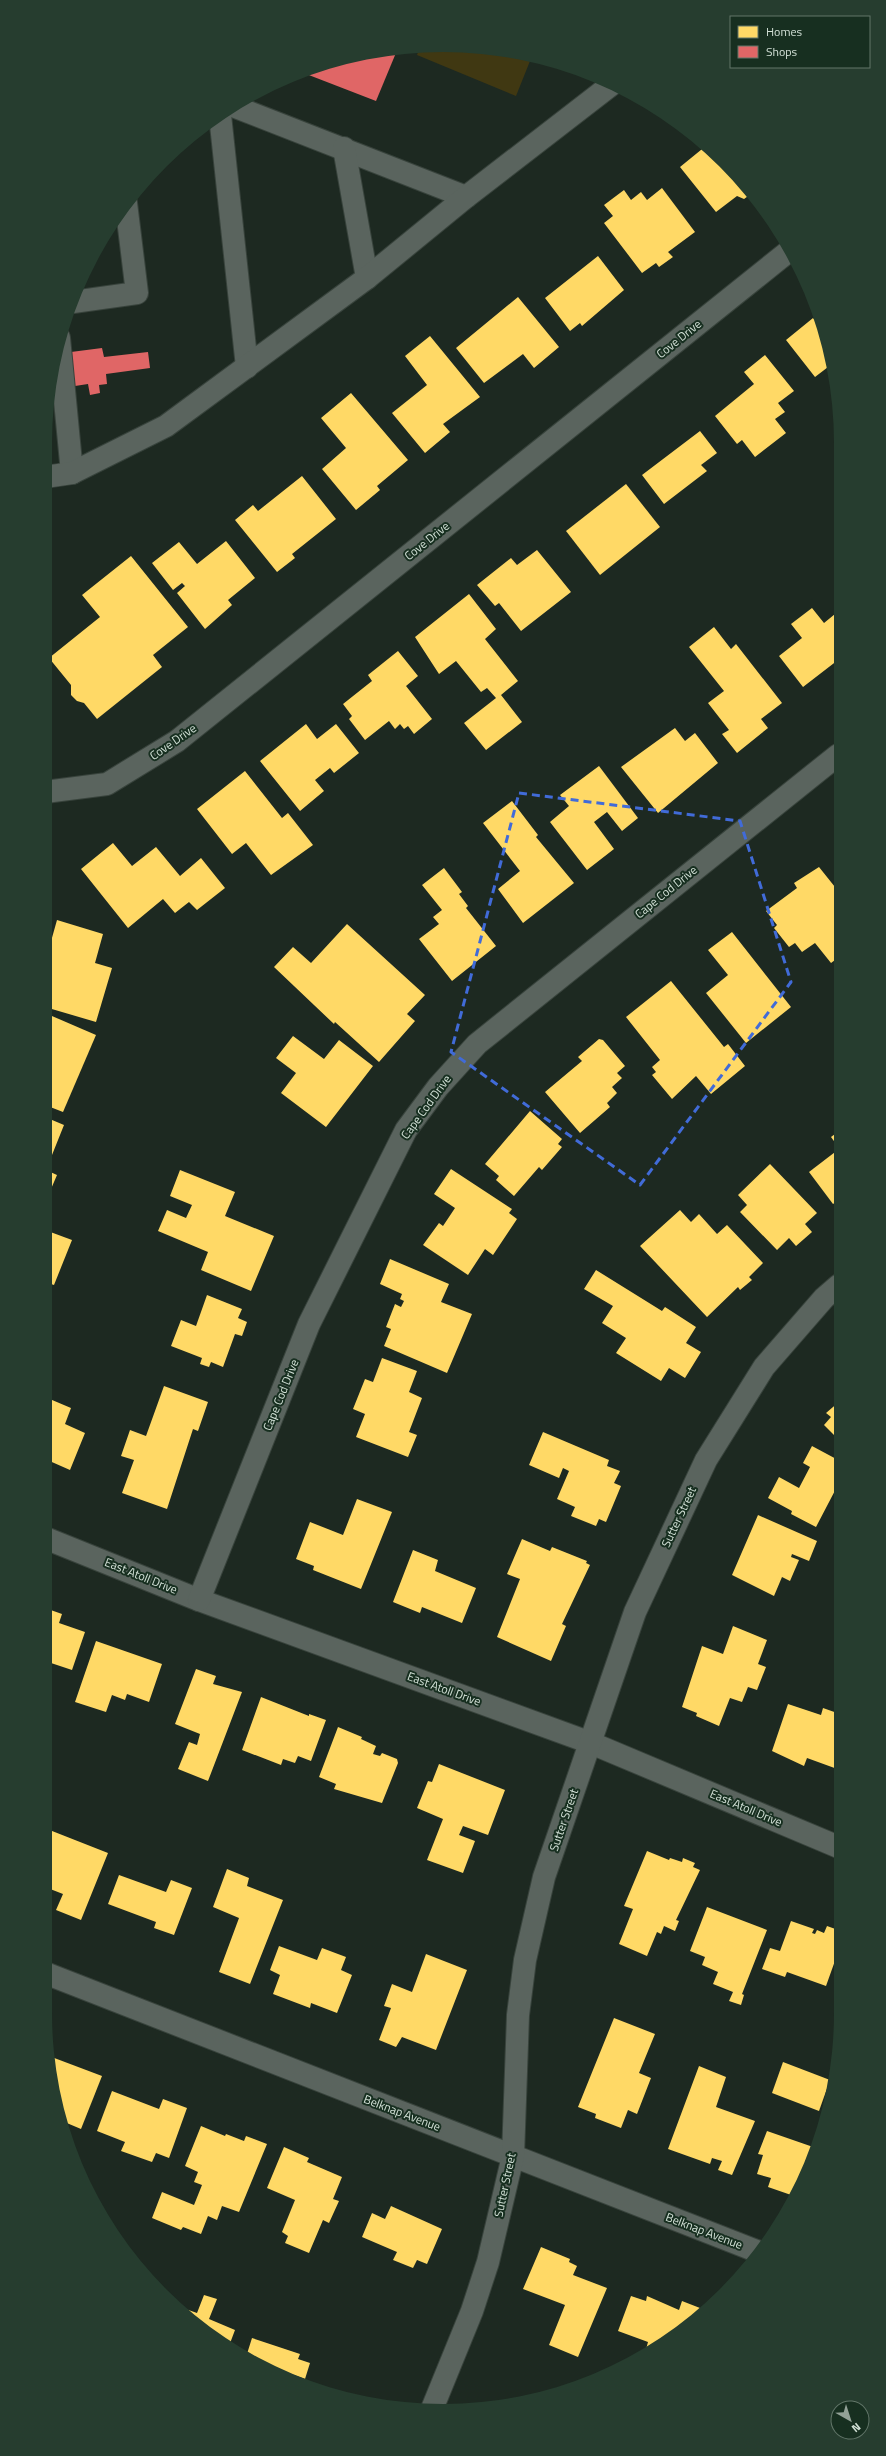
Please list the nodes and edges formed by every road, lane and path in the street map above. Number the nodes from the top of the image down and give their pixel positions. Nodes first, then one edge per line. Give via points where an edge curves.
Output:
1 (606, 88) edge
2 (240, 109) edge
3 (221, 122) edge
4 (344, 148) junction
5 (466, 197) junction
6 (127, 213) edge
7 (785, 254) edge
8 (367, 278) junction
9 (79, 301) edge
10 (61, 361) edge
11 (247, 367) junction
12 (72, 473) junction
13 (52, 476) edge
14 (834, 758) edge
15 (52, 791) edge
16 (834, 1290) edge
17 (52, 1541) edge
18 (199, 1600) junction
19 (591, 1743) junction
20 (834, 1845) edge
21 (52, 1976) edge
22 (512, 2156) junction
23 (754, 2250) edge
24 (434, 2404) edge

1 - 5 street
2 - 4 street
3 - 11 street
4 - 5 street
4 - 8 street
5 - 8 street
6 - 9 street via 137,293
7 - 15 street, Cove Drive via 177,741 107,784
8 - 11 street
10 - 12 street
11 - 12 street via 166,426
12 - 13 street
14 - 18 street, Cape Cod Drive via 477,1044 438,1087 406,1130 309,1324
16 - 19 street, Sutter Street via 764,1367 706,1460 635,1612
17 - 18 street, East Atoll Drive
18 - 19 street, East Atoll Drive
19 - 20 street, East Atoll Drive
19 - 22 street, Sutter Street via 544,1877 525,1960 518,2015
21 - 22 street, Belknap Avenue
22 - 23 street, Belknap Avenue
22 - 24 street, Sutter Street via 488,2262 472,2310

